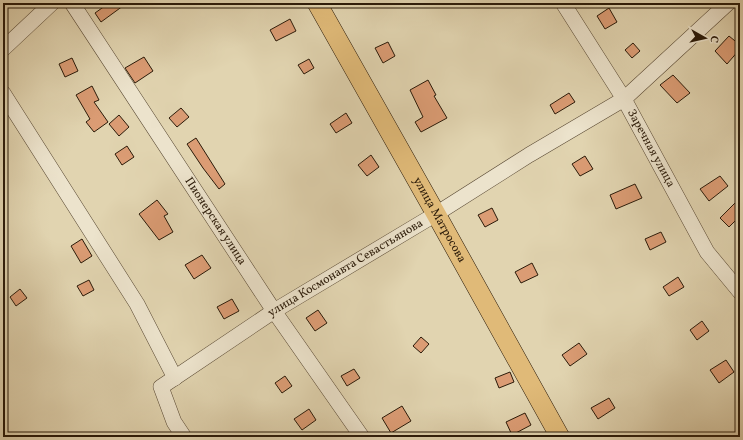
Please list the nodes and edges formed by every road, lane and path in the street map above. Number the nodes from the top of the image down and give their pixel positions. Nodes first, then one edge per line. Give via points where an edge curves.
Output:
1 (52, 3) edge
2 (72, 3) edge
3 (317, 3) edge
4 (563, 3) edge
5 (728, 3) edge
6 (3, 49) edge
7 (3, 93) edge
8 (624, 99) junction
9 (436, 214) junction
10 (740, 292) edge
11 (274, 311) junction
12 (175, 378) junction
13 (184, 437) edge
14 (362, 437) edge
15 (560, 437) edge

1 - 6 street
2 - 11 street, Пионерская улица
3 - 9 main road, улица Матросова
4 - 8 street, Заречная улица
5 - 8 street, улица Космонавта Севастьянова
7 - 12 street via 137,304
8 - 9 street, улица Космонавта Севастьянова
8 - 10 street, Заречная улица via 707,252
9 - 11 street, улица Космонавта Севастьянова
9 - 15 main road, улица Матросова
11 - 12 street, улица Космонавта Севастьянова
11 - 14 street, Пионерская улица
12 - 13 street, улица Космонавта Севастьянова via 161,387 174,422

